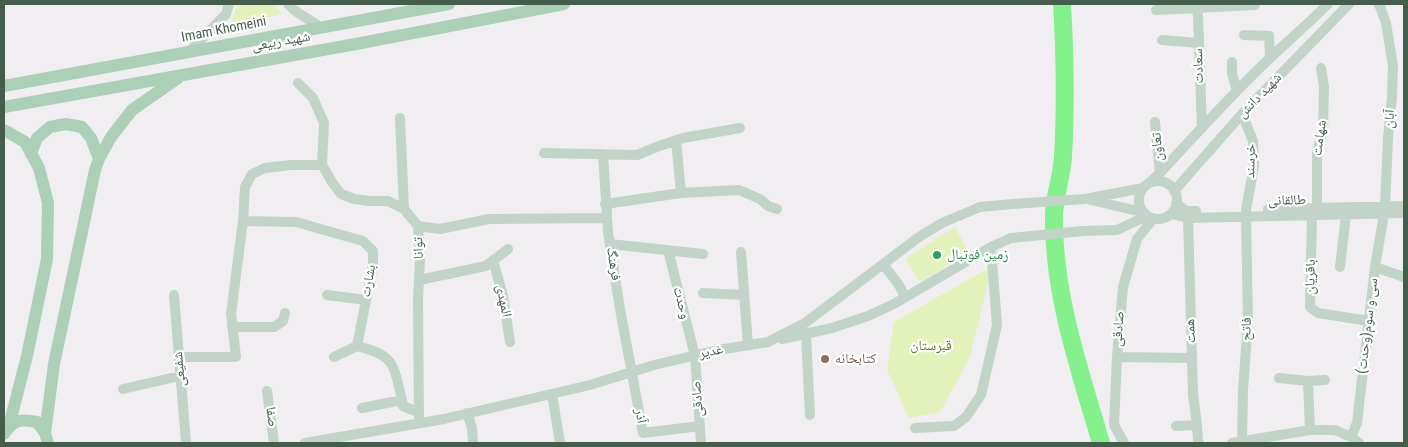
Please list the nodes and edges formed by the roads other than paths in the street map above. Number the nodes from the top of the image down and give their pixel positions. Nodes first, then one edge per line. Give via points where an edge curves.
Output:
1 (230, 4) edge
2 (288, 4) edge
3 (449, 4) edge
4 (564, 4) edge
5 (1328, 4) edge
6 (1349, 4) edge
7 (1379, 4) edge
8 (1255, 5) dead end
9 (1196, 6) edge
10 (1156, 10) dead end
11 (1308, 24) junction
12 (320, 27) junction
13 (1244, 35) dead end
14 (1318, 36) junction
15 (1162, 40) dead end
16 (1198, 43) junction
17 (190, 51) junction
18 (1270, 58) junction
19 (1232, 62) dead end
20 (1321, 68) dead end
21 (181, 76) junction
22 (298, 83) dead end
23 (4, 86) edge
24 (1237, 90) junction
25 (4, 108) edge
26 (1242, 114) junction
27 (400, 118) dead end
28 (1155, 122) dead end
29 (740, 128) dead end
30 (1202, 128) junction
31 (4, 130) edge
32 (676, 140) junction
33 (544, 153) dead end
34 (31, 154) junction
35 (603, 154) junction
36 (99, 159) junction
37 (322, 165) junction
38 (1160, 173) junction
39 (1145, 186) junction
40 (1174, 191) junction
41 (681, 193) junction
42 (1085, 199) junction
43 (1176, 203) junction
44 (606, 204) junction
45 (1404, 206) edge
46 (404, 208) junction
47 (777, 209) dead end
48 (1385, 210) junction
49 (1314, 212) junction
50 (1246, 213) junction
51 (1404, 213) edge
52 (1171, 214) junction
53 (1346, 214) junction
54 (1147, 216) junction
55 (607, 218) junction
56 (1188, 218) junction
57 (243, 221) junction
58 (418, 226) junction
59 (610, 244) junction
60 (991, 248) junction
61 (508, 249) dead end
62 (668, 250) junction
63 (741, 252) dead end
64 (703, 254) dead end
65 (493, 260) junction
66 (882, 264) junction
67 (1376, 266) junction
68 (1340, 267) dead end
69 (1404, 277) edge
70 (419, 280) junction
71 (703, 293) dead end
72 (174, 295) dead end
73 (327, 295) dead end
74 (744, 295) junction
75 (904, 298) junction
76 (366, 300) junction
77 (285, 312) dead end
78 (1369, 321) junction
79 (232, 327) junction
80 (806, 334) junction
81 (510, 342) dead end
82 (768, 342) junction
83 (748, 345) junction
84 (356, 346) junction
85 (695, 356) junction
86 (1117, 356) junction
87 (179, 357) junction
88 (334, 357) dead end
89 (1192, 358) junction
90 (632, 372) junction
91 (180, 376) junction
92 (1279, 378) dead end
93 (1325, 380) dead end
94 (1308, 381) junction
95 (123, 389) dead end
96 (267, 390) dead end
97 (552, 394) junction
98 (402, 400) junction
99 (362, 408) dead end
100 (467, 414) junction
101 (810, 415) dead end
102 (418, 418) junction
103 (700, 426) junction
104 (1176, 426) dead end
105 (1198, 426) junction
106 (915, 428) dead end
107 (7, 430) edge
108 (1310, 430) junction
109 (1296, 432) junction
110 (47, 440) edge
111 (1355, 440) edge
112 (470, 441) edge
113 (186, 443) edge
114 (274, 443) edge
115 (305, 443) edge
116 (560, 443) edge
117 (701, 443) edge
118 (1124, 443) edge
119 (1199, 443) edge
120 (1238, 443) edge
121 (1298, 443) edge

1 - 17 street via 226,14
2 - 12 street
3 - 12 main road, Imam Khomeini
4 - 21 main road, شهید ربیعی
5 - 11 street, شهید دانش
6 - 14 street, شهید دانش
7 - 48 street, آبان via 1386,23 1392,66
8 - 9 street
9 - 10 street
9 - 16 street, سعادت
11 - 14 street
11 - 18 street, شهید دانش
12 - 17 main road, Imam Khomeini
13 - 18 street via 1269,36
14 - 26 street, شهید دانش
15 - 16 street
16 - 30 street, سعادت
17 - 23 main road, Imam Khomeini
18 - 24 street, شهید دانش
19 - 24 street
20 - 49 street, شهامت via 1323,129 1317,154
21 - 25 main road, شهید ربیعی
21 - 36 main road via 132,110
22 - 37 street via 313,98 324,123
24 - 30 street, شهید دانش
26 - 40 street, شهید دانش
26 - 50 street, خرسند via 1253,141 1254,166
27 - 46 street
28 - 38 street, تعاون
29 - 32 street
30 - 38 street, شهید دانش
31 - 34 main road via 25,142
32 - 35 street via 637,155
32 - 41 street
33 - 35 street
34 - 36 main road via 37,138 50,127 66,124 82,127 91,138
34 - 107 main road via 40,168 48,203 47,258 27,356
35 - 44 street, فرهنگ
36 - 110 main road via 86,205 54,364
37 - 46 street via 341,194 369,202 388,201
37 - 57 street via 265,168 252,174 245,186
38 - 39 street, شهید دانش
39 - 40 street via 1160,182
39 - 42 street
39 - 54 street via 1139,200
40 - 43 street
41 - 44 street
41 - 47 street via 739,190
42 - 54 street
42 - 66 street, غدیر via 980,208 942,223
43 - 50 street, طالقانی via 1186,211
43 - 52 street
44 - 55 street, فرهنگ
45 - 48 street, طالقانی
46 - 58 street, توانا
48 - 49 street, طالقانی
48 - 51 street, طالقانی
48 - 53 street, طالقانی
48 - 67 street, سی و سوم(وحدت)
49 - 50 street, طالقانی
49 - 53 street, طالقانی
49 - 78 street, باقریان via 1310,307 1318,313
50 - 56 street, طالقانی
50 - 120 street, فاتح via 1248,321
52 - 54 street via 1159,219
52 - 56 street, طالقانی
53 - 68 street
54 - 60 street via 1118,230 1083,230 1011,238
54 - 86 street, صادقی via 1123,286
55 - 58 street via 489,219 440,229
55 - 59 street, فرهنگ
56 - 89 street, همت
57 - 76 street, بشارت via 296,222 363,241 372,251 373,265
57 - 79 street
58 - 70 street, توانا
59 - 62 street
59 - 90 street, فرهنگ
60 - 75 street
60 - 106 street via 997,324 981,395 966,418 954,426
61 - 65 street
62 - 64 street
62 - 85 street, وحدت
63 - 74 street
65 - 70 street via 486,266
65 - 81 street, المهدی
66 - 75 street via 899,285
66 - 82 street, غدیر via 804,323
67 - 69 street
67 - 78 street, سی و سوم(وحدت)
70 - 102 street, توانا
71 - 74 street
72 - 87 street, شفیعی
73 - 76 street
74 - 83 street
75 - 80 street via 868,316
76 - 84 street, بشارت
77 - 79 street via 283,321 274,327
78 - 111 street, سی و سوم(وحدت)
79 - 87 street via 236,357
80 - 82 street
80 - 101 street
82 - 83 street, غدیر
83 - 85 street, غدیر
84 - 88 street
84 - 98 street via 374,351 390,361
85 - 90 street, غدیر
85 - 103 street, صادقی
86 - 89 street
86 - 118 street, صادقی via 1114,425
87 - 91 street, شفیعی
89 - 105 street, همت
90 - 97 street, غدیر
90 - 103 street, آذر via 643,433
91 - 95 street
91 - 113 street, شفیعی
92 - 94 street
93 - 94 street
94 - 108 street
96 - 114 street, صفا
97 - 100 street, غدیر
97 - 116 street
98 - 99 street
98 - 102 street
100 - 102 street, غدیر
100 - 112 street via 472,428
102 - 115 street, غدیر
103 - 117 street, صادقی
104 - 105 street
105 - 119 street, همت
107 - 110 main road via 23,419 37,422
108 - 109 street
108 - 111 street via 1335,430
109 - 120 street
109 - 121 street

